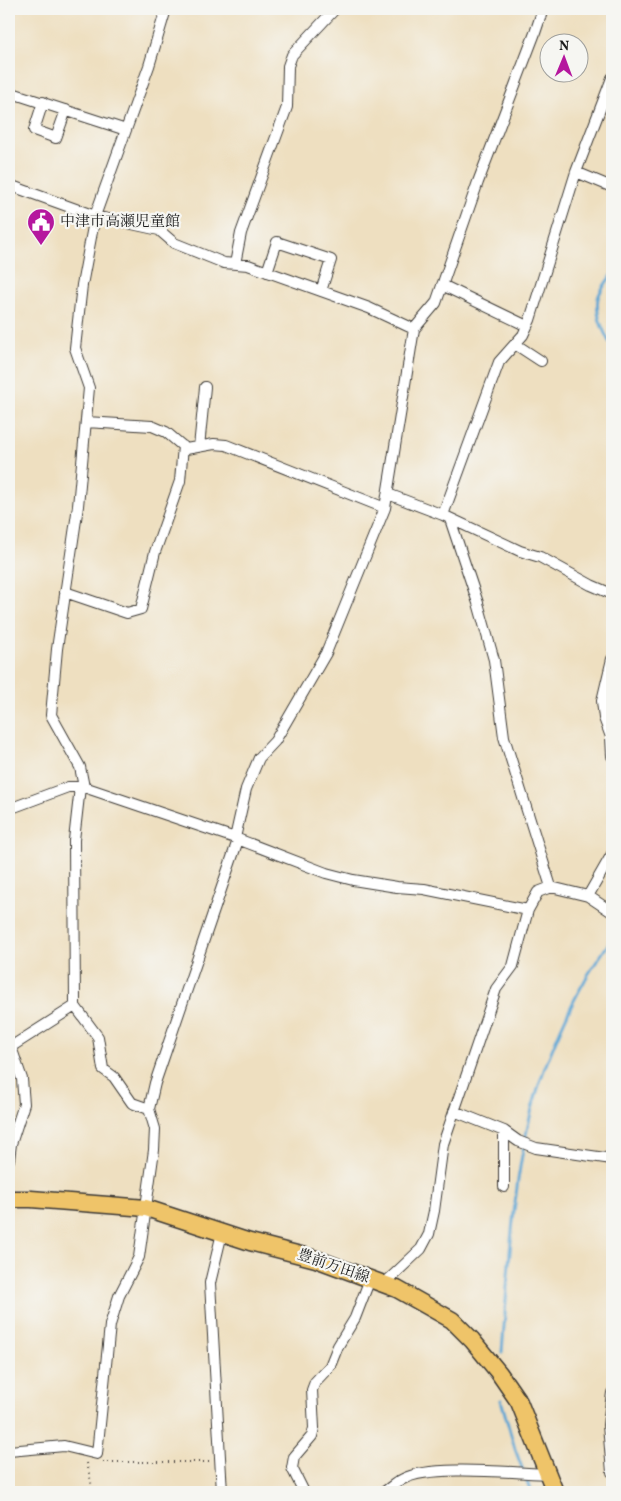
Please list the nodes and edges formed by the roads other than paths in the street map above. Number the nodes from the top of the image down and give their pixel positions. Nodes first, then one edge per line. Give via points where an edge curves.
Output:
1 (166, 9) edge
2 (335, 9) edge
3 (543, 9) edge
4 (612, 78) edge
5 (9, 92) edge
6 (43, 102) junction
7 (66, 110) junction
8 (126, 130) junction
9 (576, 172) junction
10 (9, 185) edge
11 (612, 187) edge
12 (95, 216) junction
13 (235, 264) junction
14 (267, 272) junction
15 (442, 285) junction
16 (322, 291) junction
17 (528, 326) junction
18 (414, 329) junction
19 (515, 344) junction
20 (541, 362) dead end
21 (205, 387) dead end
22 (86, 422) junction
23 (183, 446) junction
24 (199, 447) junction
25 (388, 494) junction
26 (386, 508) junction
27 (447, 517) junction
28 (66, 592) junction
29 (612, 594) edge
30 (612, 659) edge
31 (612, 756) edge
32 (82, 787) junction
33 (9, 809) edge
34 (236, 839) junction
35 (612, 854) edge
36 (551, 887) junction
37 (588, 896) junction
38 (528, 910) junction
39 (612, 912) edge
40 (75, 1006) junction
41 (10, 1048) edge
42 (149, 1109) junction
43 (454, 1111) junction
44 (504, 1131) junction
45 (612, 1159) edge
46 (9, 1160) edge
47 (504, 1187) dead end
48 (9, 1200) edge
49 (146, 1208) junction
50 (222, 1233) junction
51 (377, 1282) junction
52 (612, 1393) edge
53 (9, 1451) edge
54 (612, 1472) edge
55 (548, 1474) junction
56 (222, 1492) edge
57 (304, 1492) edge
58 (384, 1492) edge
59 (555, 1492) edge

1 - 8 street
2 - 13 street via 292,55 288,66 287,107 241,233
3 - 15 street
4 - 9 street
5 - 6 street
6 - 7 street
6 - 7 street via 34,130 56,138
7 - 8 street
8 - 12 street
9 - 11 street
9 - 17 street
10 - 12 street
12 - 13 street via 159,230 174,243 224,263
12 - 22 street via 84,269 75,348 89,388
13 - 14 street
14 - 16 street
14 - 16 street via 277,242 332,260
15 - 17 street
15 - 18 street via 436,303
16 - 18 street
17 - 19 street
18 - 25 street
19 - 20 street
19 - 27 street via 499,362
21 - 24 street
22 - 23 street via 152,426 166,432
22 - 28 street
23 - 24 street via 186,449
23 - 28 street via 180,481 141,609 127,614
24 - 26 street via 226,445
25 - 26 street
25 - 27 street
26 - 34 street via 326,653 275,741 259,758 246,789
27 - 29 street via 540,557
27 - 36 street via 478,603 494,660 504,737
28 - 32 street via 51,715 80,767
30 - 31 street via 602,701 604,718 612,737
32 - 33 street via 68,787
32 - 34 street
32 - 40 street via 74,840
34 - 38 street via 326,874
34 - 42 street
35 - 37 street
36 - 37 street
36 - 38 street via 538,892
37 - 39 street
38 - 43 street via 513,966 496,989
40 - 41 street
40 - 42 street via 98,1037 103,1069 114,1077 132,1103
41 - 46 street via 22,1079 24,1104 10,1144
42 - 49 street via 154,1129 154,1150
43 - 44 street
43 - 51 street via 443,1144 429,1234 421,1249
44 - 45 street via 536,1148
44 - 47 street
48 - 49 main road, 豊前万田線
49 - 50 main road, 豊前万田線
49 - 53 street via 139,1257 119,1296 110,1325 97,1454 64,1446
50 - 51 main road, 豊前万田線 via 316,1259
50 - 56 street via 210,1283
51 - 55 main road, 豊前万田線 via 452,1320 472,1340 519,1402
51 - 57 street via 338,1346 330,1366 312,1390 312,1436 294,1456 292,1468
52 - 54 street via 608,1425
55 - 58 street via 427,1472 404,1478
55 - 59 main road, 豊前万田線

